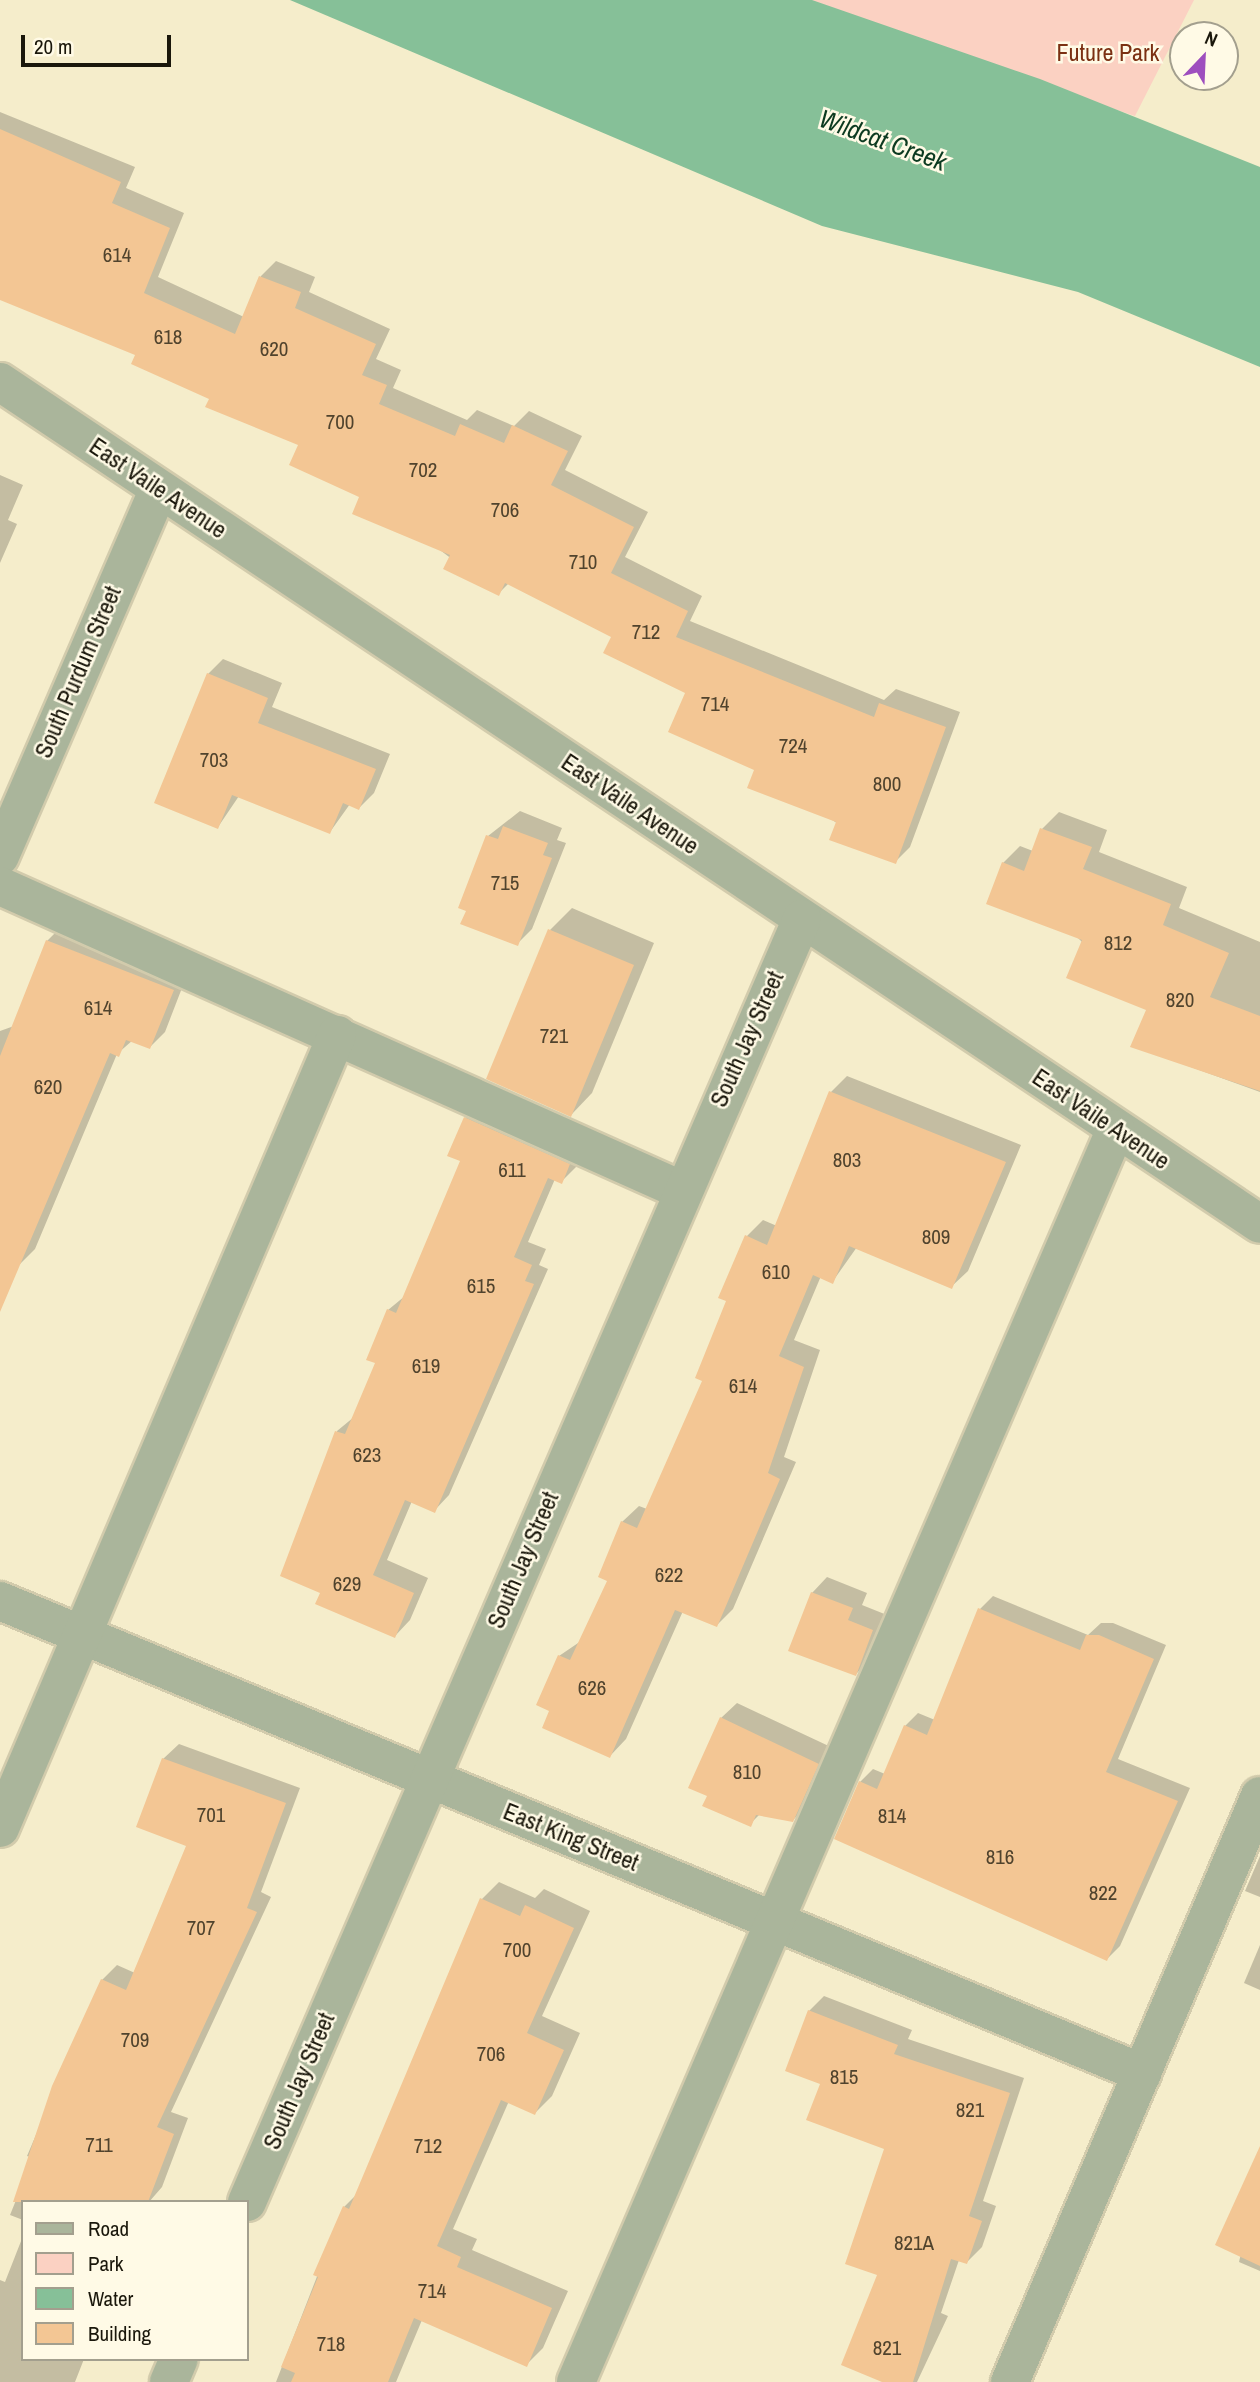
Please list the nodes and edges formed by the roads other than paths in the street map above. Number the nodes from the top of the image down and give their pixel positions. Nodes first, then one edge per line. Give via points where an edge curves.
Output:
1 (0, 382) edge
2 (159, 489) junction
3 (0, 856) edge
4 (0, 886) edge
5 (802, 919) junction
6 (337, 1035) junction
7 (1116, 1129) junction
8 (681, 1190) junction
9 (1260, 1224) edge
10 (0, 1601) edge
11 (84, 1636) junction
12 (429, 1778) junction
13 (1260, 1796) edge
14 (0, 1828) edge
15 (771, 1920) junction
16 (1142, 2073) junction
17 (248, 2200) edge
18 (178, 2361) edge
19 (169, 2382) edge
20 (576, 2382) edge
21 (1010, 2382) edge

1 - 2 street, East Vaile Avenue
2 - 3 street, South Purdum Street
2 - 5 street, East Vaile Avenue
4 - 6 street
5 - 7 street, East Vaile Avenue
5 - 8 street, South Jay Street
6 - 8 street
6 - 11 street
7 - 9 street, East Vaile Avenue
7 - 15 street
8 - 12 street, South Jay Street
10 - 11 street, East King Street
11 - 12 street, East King Street
11 - 14 street
12 - 15 street, East King Street
12 - 17 street, South Jay Street
13 - 16 street
15 - 16 street, East King Street
15 - 20 street
16 - 21 street
18 - 19 street

